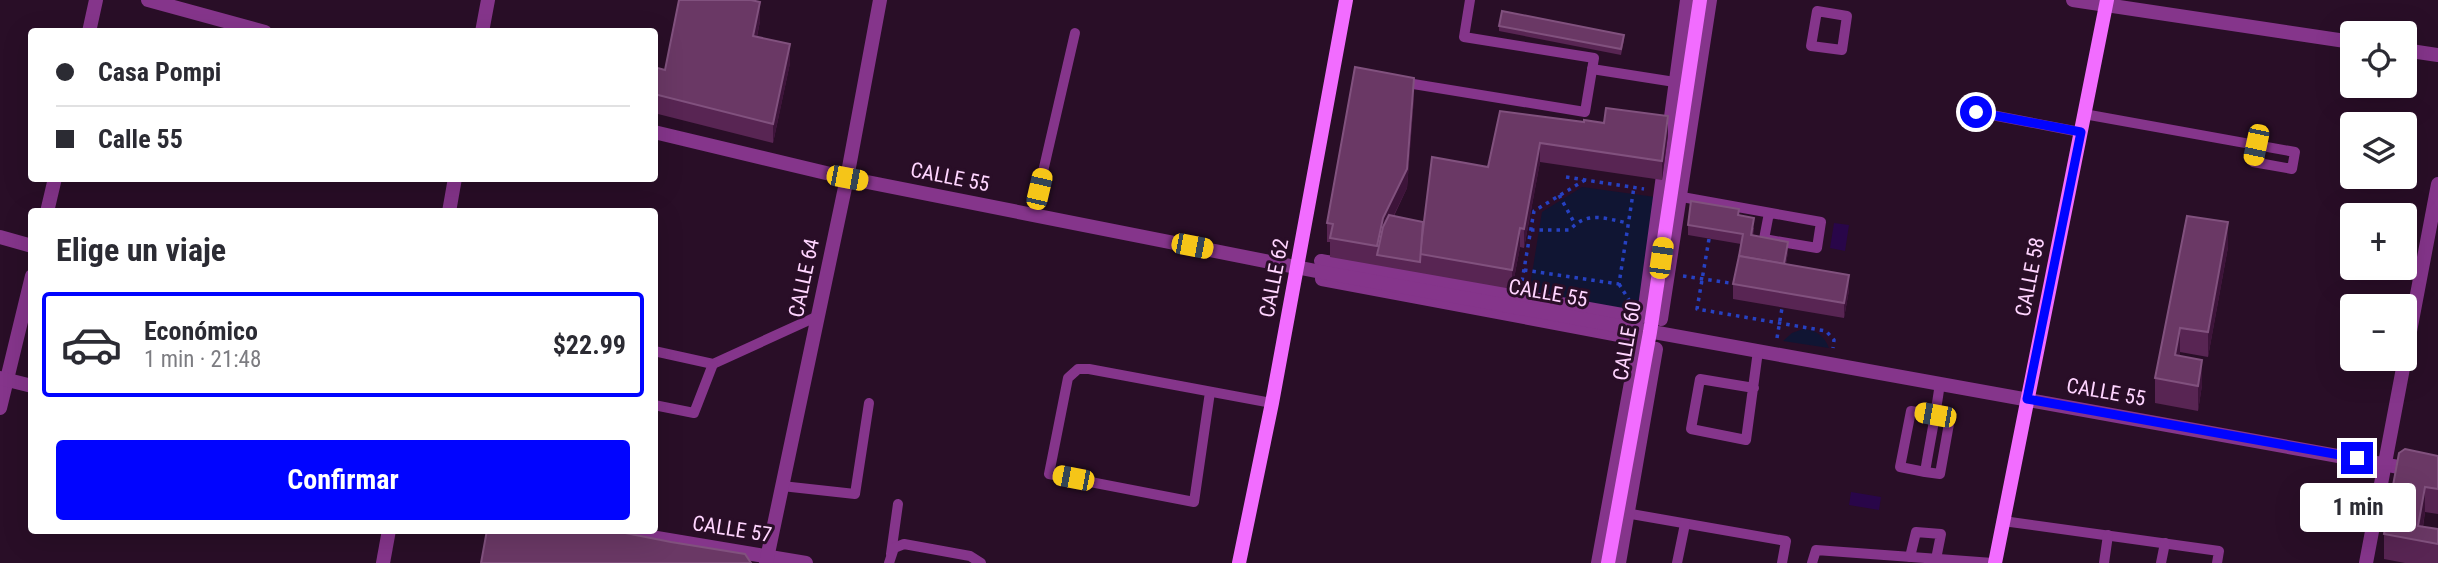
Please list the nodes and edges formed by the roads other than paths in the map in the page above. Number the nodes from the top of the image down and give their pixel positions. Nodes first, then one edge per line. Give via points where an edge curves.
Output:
1 (96, 0) edge
2 (148, 0) edge
3 (488, 0) edge
4 (880, 0) edge
5 (1346, 0) edge
6 (1470, 0) edge
7 (1687, 0) edge
8 (1700, 0) edge
9 (1710, 0) edge
10 (1834, 0) edge
11 (2073, 0) edge
12 (2106, 2) edge
13 (1832, 14) dead end
14 (90, 28) edge
15 (250, 28) edge
16 (483, 28) edge
17 (1075, 33) dead end
18 (2340, 40) edge
19 (2417, 52) edge
20 (2438, 55) edge
21 (1592, 69) junction
22 (1388, 80) edge
23 (1681, 83) junction
24 (1976, 112) dead end
25 (2084, 114) junction
26 (2081, 132) junction
27 (658, 133) edge
28 (2256, 145) dead end
29 (847, 178) junction
30 (54, 182) edge
31 (454, 182) edge
32 (2438, 184) edge
33 (1682, 197) junction
34 (48, 208) edge
35 (450, 208) edge
36 (1769, 213) junction
37 (1033, 215) junction
38 (0, 237) edge
39 (28, 245) edge
40 (1321, 261) dead end
41 (1298, 267) junction
42 (1320, 279) dead end
43 (28, 290) edge
44 (818, 316) junction
45 (1661, 319) dead end
46 (1650, 332) junction
47 (1656, 349) dead end
48 (1758, 351) junction
49 (658, 352) edge
50 (713, 364) junction
51 (3, 378) edge
52 (1940, 383) junction
53 (28, 385) edge
54 (1754, 388) junction
55 (1210, 392) junction
56 (2027, 399) junction
57 (869, 403) dead end
58 (1272, 403) junction
59 (658, 406) edge
60 (0, 408) edge
61 (1935, 415) junction
62 (2385, 463) junction
63 (2438, 474) edge
64 (782, 486) junction
65 (898, 504) dead end
66 (1622, 512) junction
67 (2003, 521) junction
68 (1685, 524) junction
69 (388, 534) edge
70 (631, 534) edge
71 (2108, 535) junction
72 (2165, 543) junction
73 (1910, 557) junction
74 (890, 559) edge
75 (1936, 559) junction
76 (767, 560) edge
77 (383, 563) edge
78 (806, 563) edge
79 (981, 563) edge
80 (1239, 563) edge
81 (1598, 563) edge
82 (1608, 563) edge
83 (1619, 563) edge
84 (1677, 563) edge
85 (1782, 563) edge
86 (1812, 563) edge
87 (1994, 563) edge
88 (2104, 563) edge
89 (2161, 563) edge
90 (2217, 563) edge
91 (2366, 563) edge

1 - 14 street
2 - 15 street
3 - 16 street
4 - 29 street, CALLE 64
5 - 41 main road, CALLE 62
6 - 21 lane via 1464,37 1594,58
7 - 23 street
8 - 23 main road, CALLE 60
9 - 33 street
10 - 13 lane
11 - 12 street
12 - 18 street
12 - 25 main road, CALLE 58
17 - 37 lane
19 - 20 street
21 - 22 lane via 1585,112
21 - 23 lane
23 - 40 street via 1639,318
23 - 46 main road, CALLE 60
24 - 26 lane
25 - 26 main road, CALLE 58
25 - 28 lane
26 - 56 main road, CALLE 58
27 - 29 street, CALLE 55
29 - 37 street, CALLE 55
29 - 44 street, CALLE 64
30 - 34 street
31 - 35 street
32 - 62 street
33 - 36 lane
33 - 45 street
36 - 36 lane via 1821,222 1817,248 1765,239
37 - 41 street, CALLE 55
38 - 39 street
41 - 46 street, CALLE 55
41 - 58 main road, CALLE 62
42 - 81 street via 1635,338 1638,344
43 - 51 street
44 - 50 lane
44 - 64 street, CALLE 64
46 - 48 street, CALLE 55
46 - 66 main road, CALLE 60
47 - 66 street
48 - 52 street, CALLE 55
48 - 54 lane
49 - 50 lane
50 - 59 lane via 694,412
51 - 53 street
51 - 60 street
52 - 56 street, CALLE 55
52 - 61 lane
54 - 54 lane via 1746,440 1691,429 1700,379
55 - 55 lane via 1078,369 1068,378 1049,474 1194,502
55 - 58 lane
56 - 62 street, CALLE 55
56 - 67 main road, CALLE 58
57 - 64 lane via 855,494
58 - 80 main road, CALLE 62
61 - 61 lane via 1926,472 1900,467 1911,411
62 - 63 street, CALLE 55
62 - 91 street
64 - 76 street, CALLE 64
65 - 74 lane
66 - 68 lane
66 - 82 main road, CALLE 60
66 - 83 street
67 - 71 lane
67 - 87 main road, CALLE 58
68 - 84 lane
68 - 85 lane via 1786,541
69 - 77 street
70 - 76 street, CALLE 57
71 - 72 lane
71 - 88 lane
72 - 89 lane
72 - 90 lane via 2219,551
73 - 75 lane
73 - 75 lane via 1916,531 1941,534
73 - 86 lane via 1816,550
74 - 79 lane via 894,548 904,544 970,555
75 - 87 lane
76 - 78 street, CALLE 57

